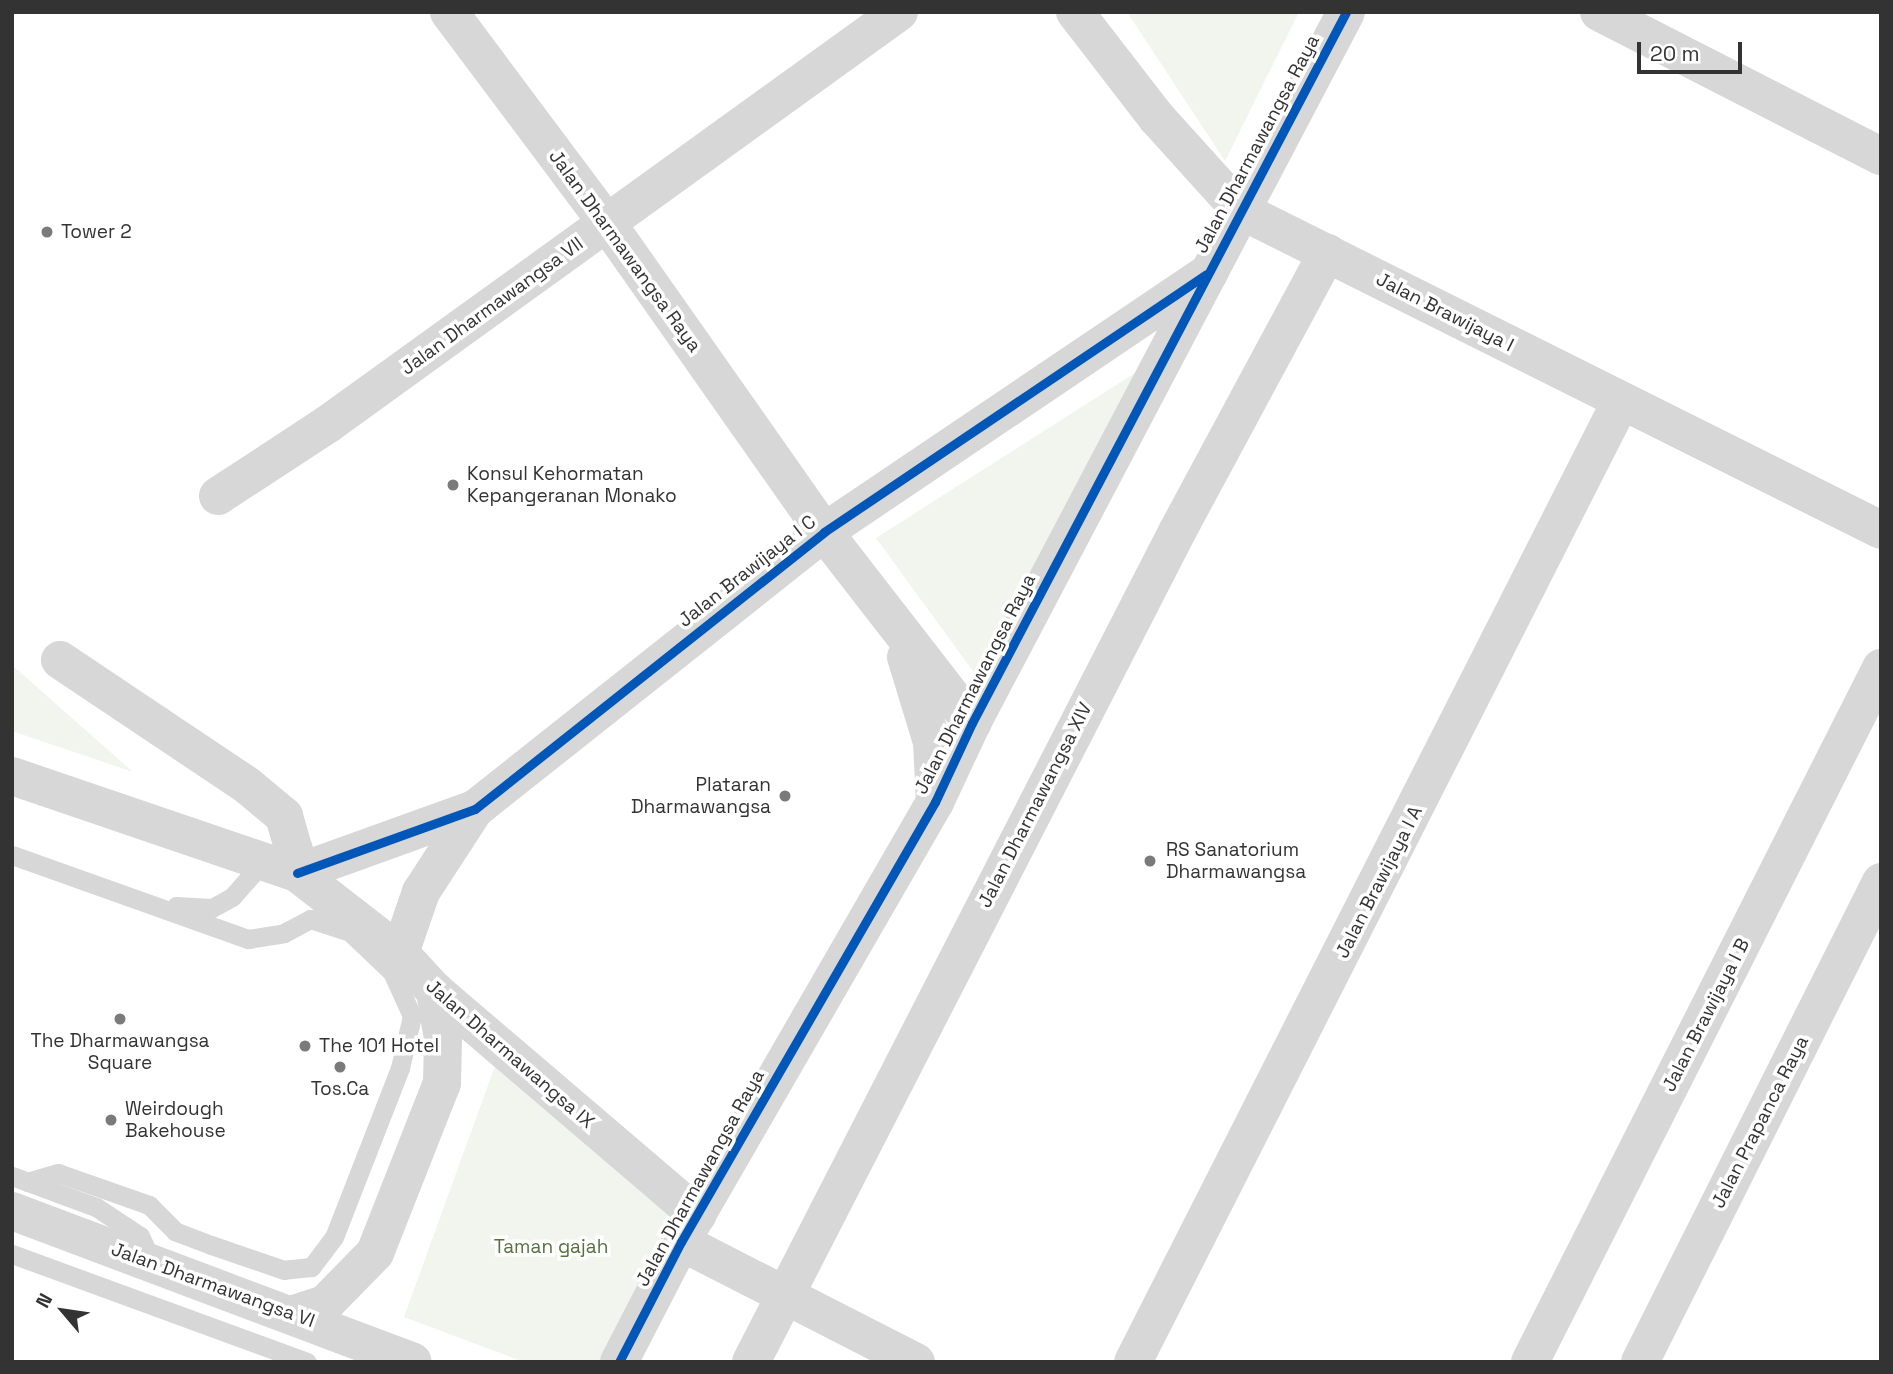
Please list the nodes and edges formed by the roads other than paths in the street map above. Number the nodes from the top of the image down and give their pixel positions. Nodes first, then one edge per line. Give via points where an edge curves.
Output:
1 (449, 12) edge
2 (899, 12) edge
3 (1075, 12) edge
4 (1346, 12) edge
5 (1599, 12) edge
6 (1881, 156) edge
7 (1240, 210) junction
8 (607, 223) junction
9 (1327, 254) junction
10 (1209, 272) junction
11 (1621, 401) junction
12 (218, 496) dead end
13 (1881, 530) edge
14 (824, 532) junction
15 (896, 629) junction
16 (60, 660) dead end
17 (1881, 668) edge
18 (972, 723) junction
19 (12, 776) edge
20 (936, 802) junction
21 (475, 809) junction
22 (12, 855) edge
23 (283, 868) junction
24 (1881, 882) edge
25 (144, 902) junction
26 (400, 953) junction
27 (435, 991) junction
28 (17, 1190) edge
29 (689, 1228) junction
30 (12, 1255) edge
31 (783, 1296) junction
32 (294, 1314) junction
33 (307, 1362) edge
34 (413, 1362) edge
35 (619, 1362) edge
36 (751, 1362) edge
37 (916, 1362) edge
38 (1133, 1362) edge
39 (1530, 1362) edge
40 (1640, 1362) edge

1 - 8 street, Jalan Dharmawangsa Raya
2 - 8 street, Jalan Dharmawangsa VII
3 - 7 street, Jalan Brawijaya I via 1157,118
4 - 7 street, Jalan Dharmawangsa Raya
5 - 6 street
7 - 9 street, Jalan Brawijaya I
7 - 10 street, Jalan Dharmawangsa Raya
8 - 12 street, Jalan Dharmawangsa VII via 328,424
8 - 14 street, Jalan Dharmawangsa Raya
9 - 11 street, Jalan Brawijaya I
9 - 31 street, Jalan Dharmawangsa XIV via 1171,542
10 - 14 street, Jalan Brawijaya I C
10 - 18 street, Jalan Dharmawangsa Raya
11 - 13 street, Jalan Brawijaya I
11 - 38 street, Jalan Brawijaya I A
14 - 15 street, Jalan Dharmawangsa Raya
14 - 21 street, Jalan Brawijaya I C
15 - 18 street, Jalan Dharmawangsa Raya
15 - 20 street, Jalan Dharmawangsa Raya via 925,711
16 - 23 street via 248,786 284,816 295,850
17 - 39 street, Jalan Brawijaya I B
18 - 20 street, Jalan Dharmawangsa Raya
19 - 23 street, Jalan Dharmawangsa IX
20 - 29 street, Jalan Dharmawangsa Raya
21 - 23 street, Jalan Brawijaya I C
21 - 26 street, Jalan Brawijaya I C via 421,892
22 - 25 lane
23 - 25 lane via 212,908
23 - 26 street, Jalan Dharmawangsa IX
24 - 40 street, Jalan Prapanca Raya
25 - 28 lane via 247,939 284,933 310,919 350,932 392,972 412,1016 400,1068 334,1237 311,1267 284,1270 175,1231 149,1205 58,1173
26 - 27 street, Jalan Dharmawangsa IX
27 - 29 street, Jalan Dharmawangsa IX
27 - 32 street via 443,1039 442,1083 375,1252 325,1304
28 - 32 street, Jalan Dharmawangsa VI via 153,1263
29 - 31 street, Jalan Dharmawangsa IX
29 - 35 street, Jalan Dharmawangsa Raya
30 - 33 lane
31 - 36 street, Jalan Dharmawangsa XIV
31 - 37 street, Jalan Dharmawangsa IX
32 - 34 street, Jalan Dharmawangsa VI

